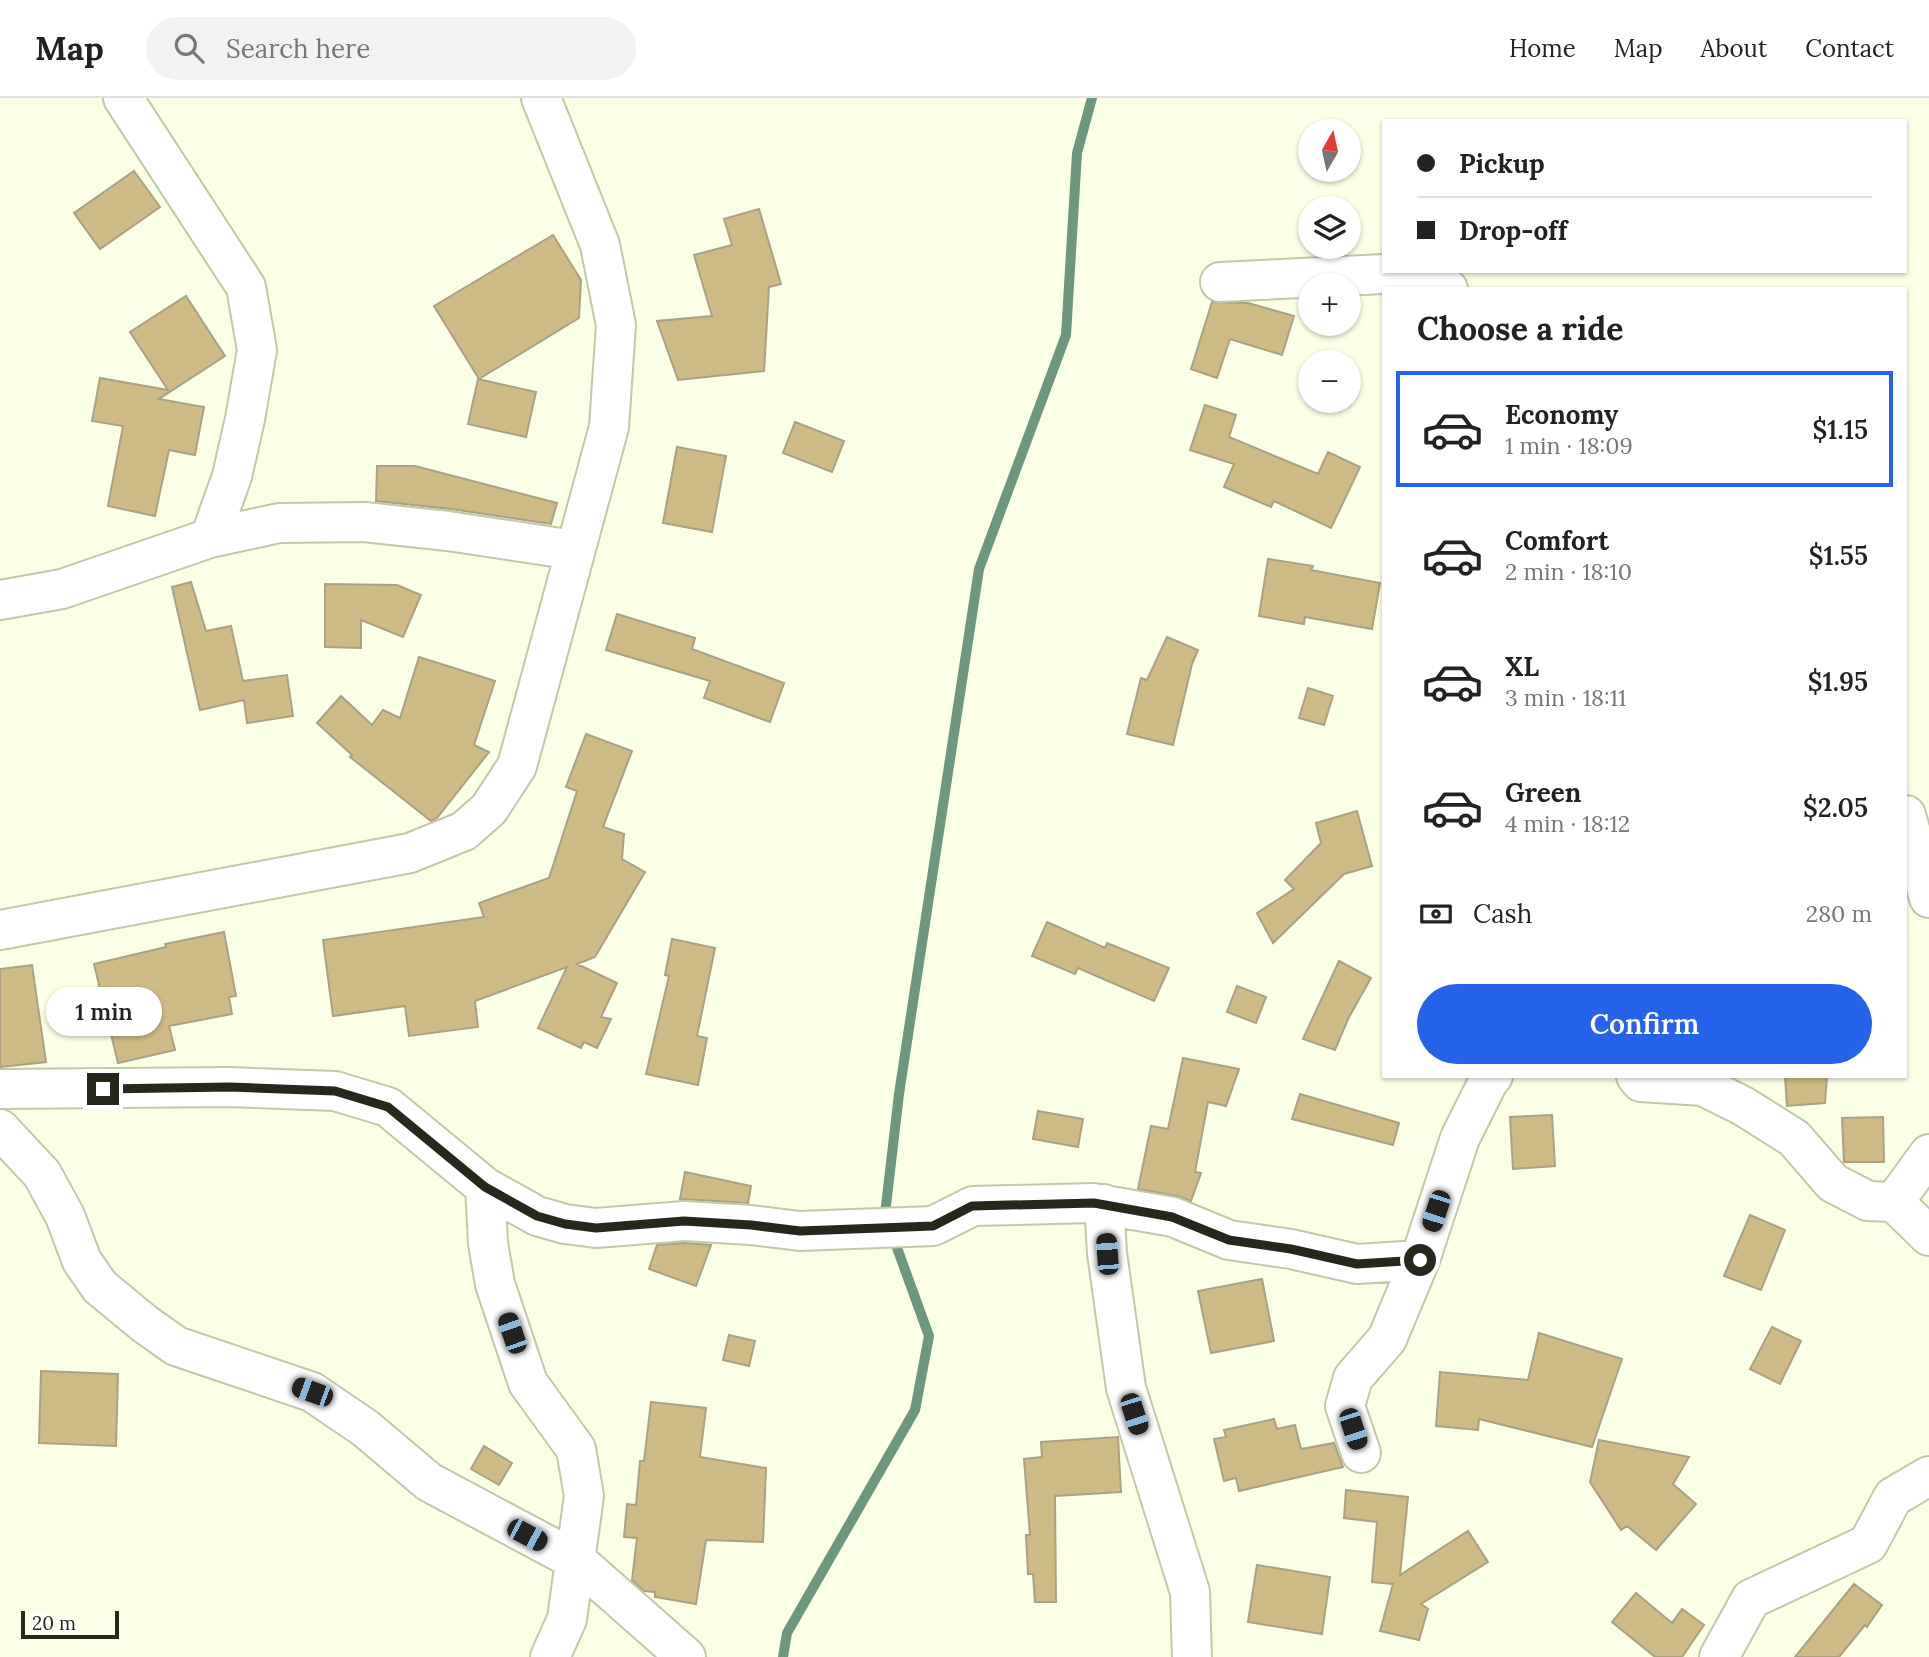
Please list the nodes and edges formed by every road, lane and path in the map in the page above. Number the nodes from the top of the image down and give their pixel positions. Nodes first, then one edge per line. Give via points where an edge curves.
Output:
1 (123, 98) edge
2 (543, 99) edge
3 (1220, 282) dead end
4 (1445, 287) edge
5 (211, 538) junction
6 (575, 550) junction
7 (0, 600) edge
8 (1907, 819) edge
9 (1929, 898) edge
10 (0, 930) edge
11 (1491, 1078) edge
12 (1638, 1078) edge
13 (0, 1089) edge
14 (0, 1129) edge
15 (1929, 1153) edge
16 (485, 1187) junction
17 (1894, 1202) junction
18 (1104, 1204) junction
19 (1929, 1236) edge
20 (1420, 1260) junction
21 (1361, 1453) dead end
22 (1929, 1476) edge
23 (577, 1561) junction
24 (550, 1657) edge
25 (686, 1657) edge
26 (1192, 1657) edge
27 (1718, 1657) edge

1 - 5 street via 246,287 257,351 232,476
2 - 6 street via 600,245 616,324 609,427
3 - 4 street via 1384,274
5 - 6 street via 279,523 364,522
5 - 7 street via 62,589
6 - 10 street via 517,766 489,809 464,831 410,853
8 - 9 street
11 - 20 street via 1460,1138
12 - 17 street via 1641,1082 1703,1086 1794,1138 1833,1183 1868,1201
13 - 16 street via 335,1091 388,1107
14 - 23 street via 42,1174 82,1261 100,1287 145,1324 176,1346 312,1392 365,1427 429,1482
15 - 17 street
16 - 18 street via 537,1216 596,1228 684,1221 800,1231 933,1226 972,1206
16 - 23 street via 495,1284 528,1383 576,1449 584,1496
17 - 19 street
18 - 20 street via 1172,1217 1229,1240 1357,1264
18 - 26 street via 1126,1388 1191,1592
20 - 21 street via 1387,1339 1353,1378 1345,1406
22 - 27 street via 1893,1497 1868,1544 1751,1599
23 - 24 street via 567,1619
23 - 25 street

